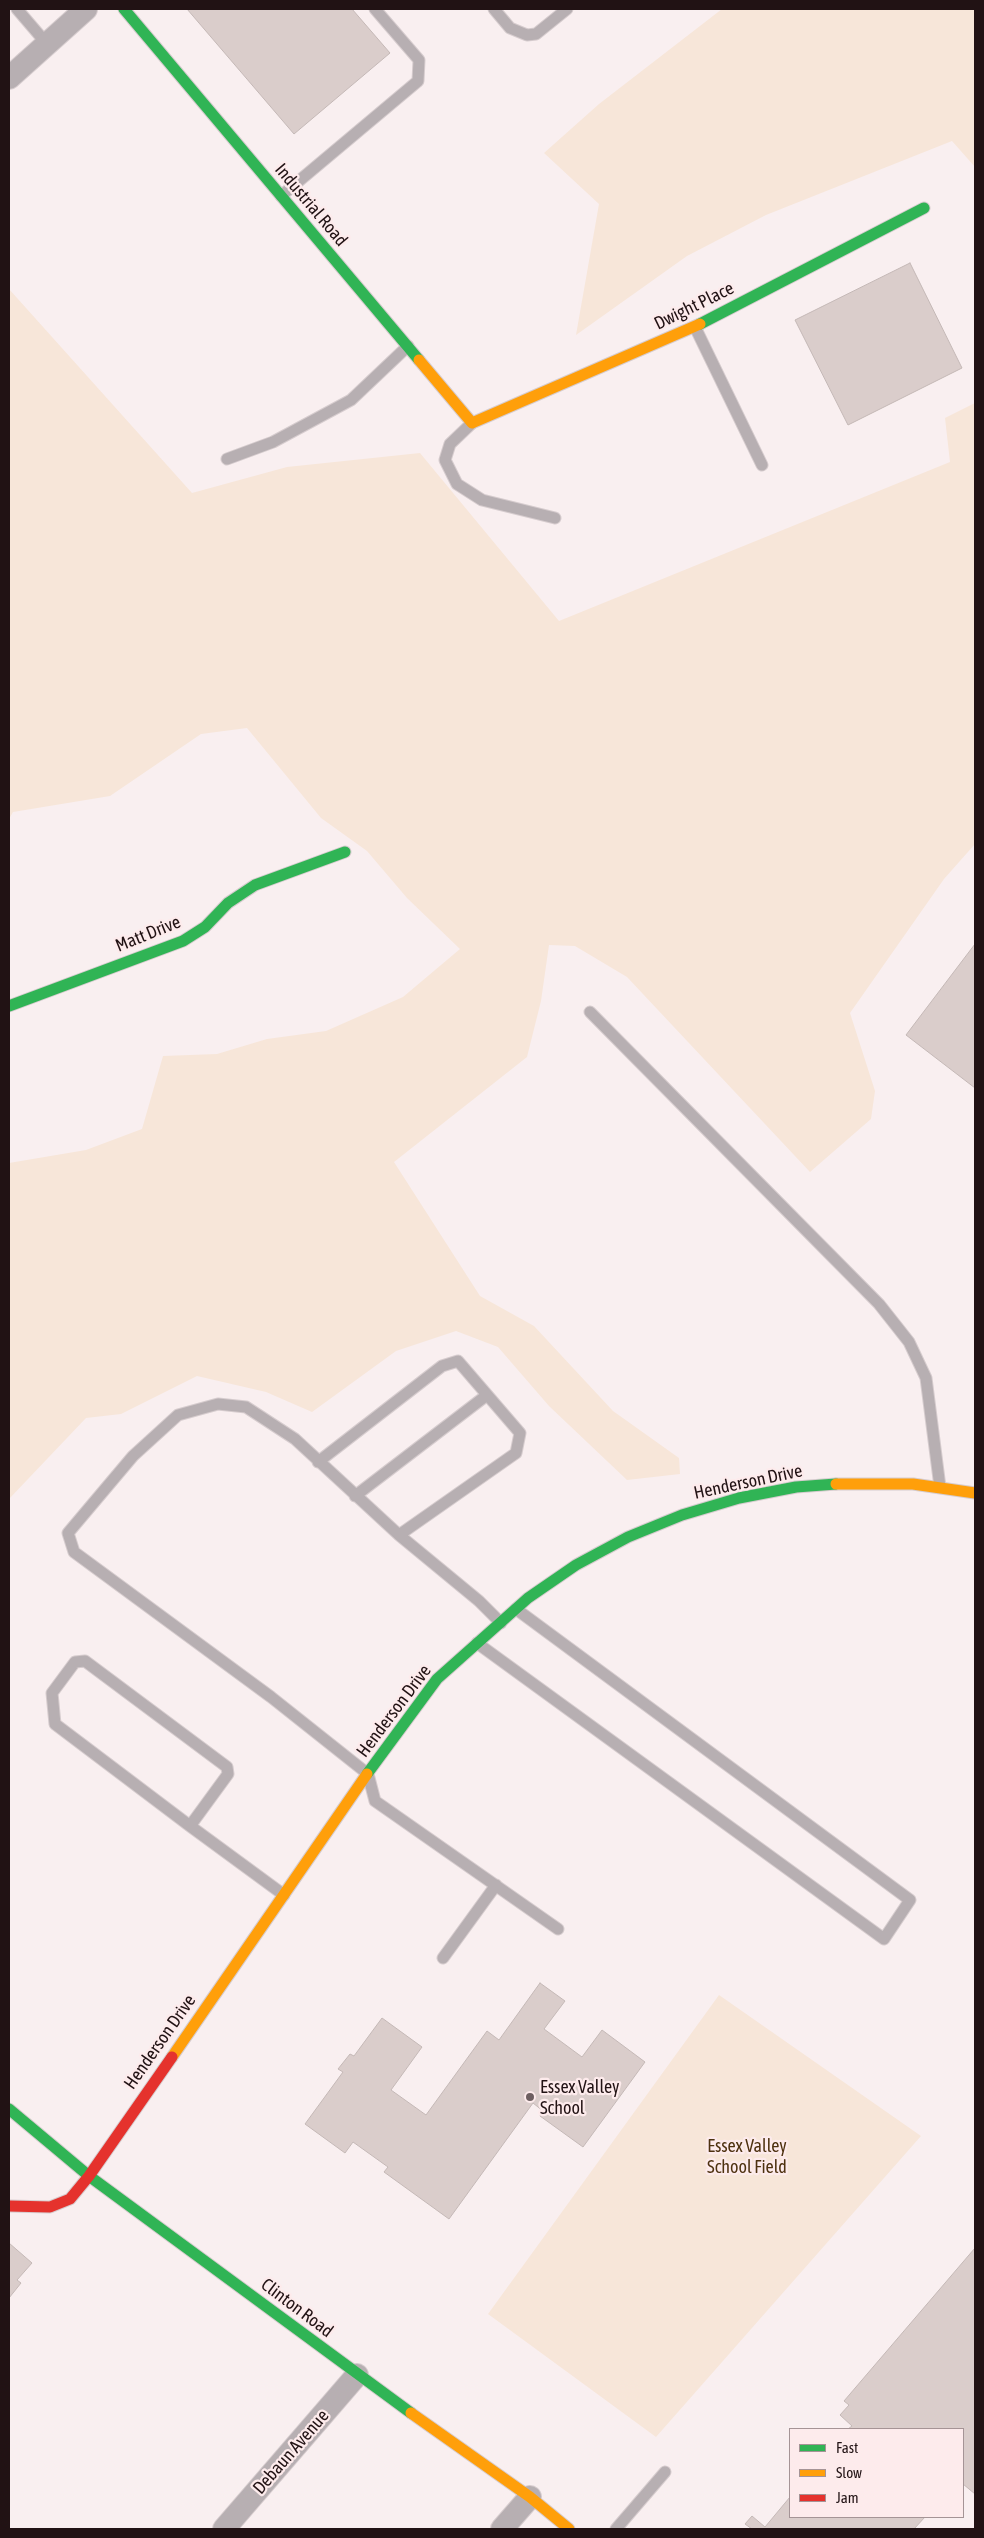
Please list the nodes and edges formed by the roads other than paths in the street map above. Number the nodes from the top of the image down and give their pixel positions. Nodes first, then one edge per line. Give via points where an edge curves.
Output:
1 (17, 9) edge
2 (86, 9) edge
3 (124, 9) edge
4 (375, 9) edge
5 (494, 9) edge
6 (568, 9) edge
7 (47, 44) junction
8 (9, 78) edge
9 (281, 196) junction
10 (924, 208) dead end
11 (695, 327) junction
12 (408, 346) junction
13 (472, 423) junction
14 (227, 459) dead end
15 (762, 465) dead end
16 (555, 518) dead end
17 (345, 852) dead end
18 (9, 1006) edge
19 (590, 1012) dead end
20 (488, 1395) junction
21 (318, 1462) junction
22 (940, 1488) junction
23 (975, 1492) edge
24 (355, 1496) junction
25 (399, 1535) junction
26 (516, 1609) junction
27 (501, 1623) junction
28 (477, 1643) junction
29 (368, 1774) junction
30 (190, 1826) junction
31 (496, 1885) junction
32 (284, 1895) junction
33 (558, 1929) dead end
34 (443, 1958) dead end
35 (9, 2109) edge
36 (89, 2176) junction
37 (9, 2206) edge
38 (358, 2375) junction
39 (665, 2472) dead end
40 (530, 2496) junction
41 (224, 2529) edge
42 (502, 2529) edge
43 (569, 2529) edge
44 (616, 2529) edge

1 - 7 lane
2 - 7 street
3 - 9 street, Industrial Road
4 - 9 lane via 419,60 418,82
5 - 6 lane via 510,28 527,35 536,34
7 - 8 street
9 - 12 street, Industrial Road
10 - 11 street, Dwight Place
11 - 13 street, Dwight Place
11 - 15 lane
12 - 13 street, Industrial Road
12 - 14 lane via 351,400 273,442
13 - 16 lane via 450,444 445,460 457,484 482,500
17 - 18 street, Matt Drive via 255,885 182,942
19 - 22 lane via 879,1304 909,1342 926,1378
20 - 21 lane via 458,1361 442,1366
20 - 24 lane
20 - 25 lane via 520,1433 516,1453
21 - 24 lane
21 - 29 lane via 294,1439 246,1407 218,1404 178,1414 133,1456 68,1533 74,1552 271,1697
22 - 23 street, Henderson Drive
22 - 26 street, Henderson Drive via 855,1483 796,1487 739,1498 682,1515 628,1537 576,1565
24 - 25 lane
25 - 27 lane
26 - 27 street, Henderson Drive
26 - 28 lane via 910,1900 884,1939
27 - 28 street, Henderson Drive
28 - 29 street, Henderson Drive via 437,1679
29 - 31 lane via 375,1801
29 - 32 street, Henderson Drive
30 - 30 lane via 55,1724 52,1693 76,1662 85,1662 227,1766 228,1774
30 - 32 lane
31 - 33 lane
31 - 34 lane
32 - 36 street, Henderson Drive
35 - 36 street, Clinton Road
36 - 37 street, Henderson Drive via 70,2199 50,2207
36 - 38 street, Clinton Road
38 - 40 street, Clinton Road
38 - 41 street, Debaun Avenue
39 - 44 lane
40 - 42 street
40 - 43 street, Clinton Road

